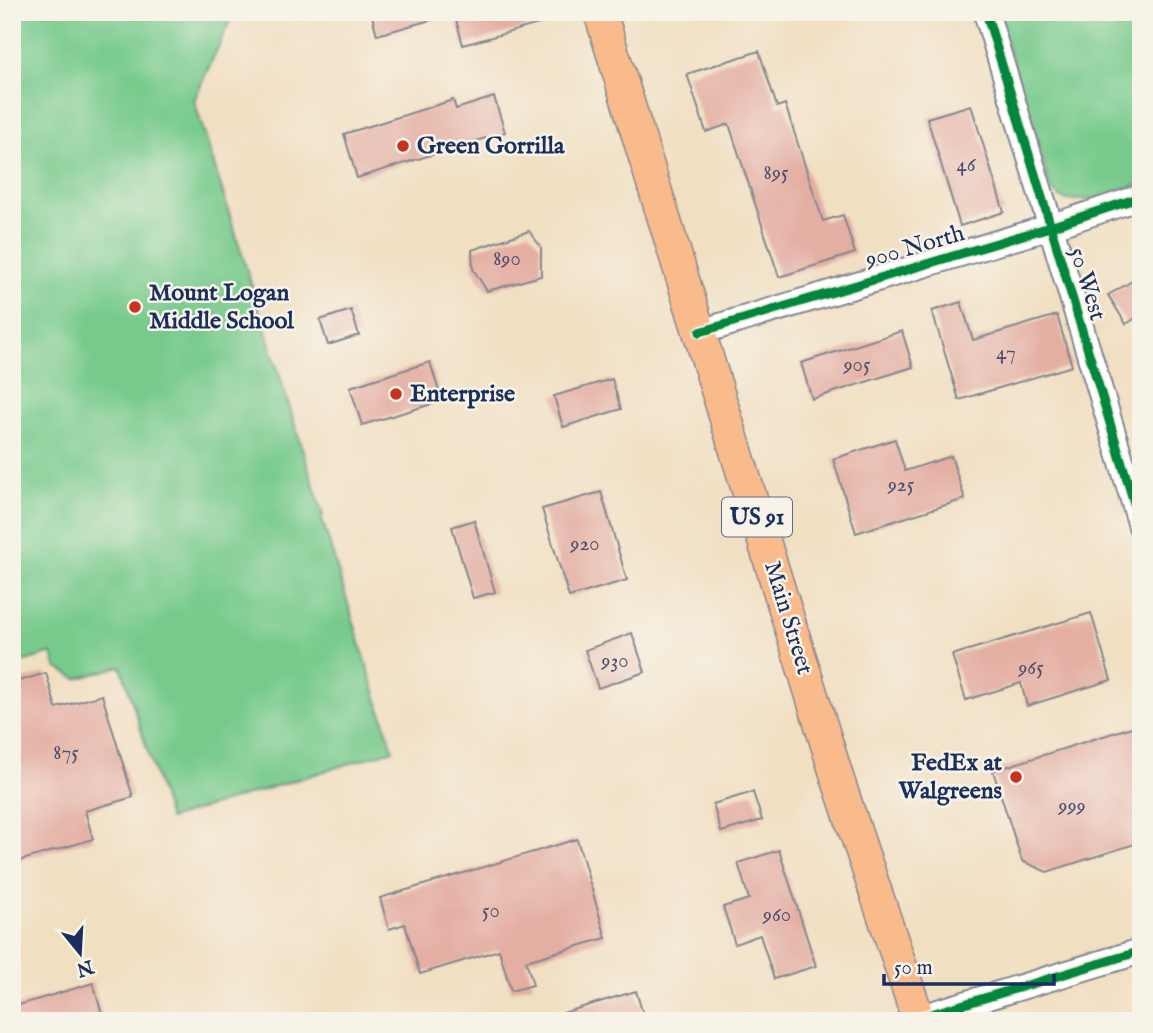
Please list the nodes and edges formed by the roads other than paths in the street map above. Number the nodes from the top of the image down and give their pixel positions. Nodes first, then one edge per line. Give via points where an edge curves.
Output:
1 (600, 12) edge
2 (986, 12) edge
3 (1141, 197) edge
4 (1050, 227) junction
5 (700, 332) junction
6 (1141, 526) edge
7 (1141, 951) edge
8 (915, 1020) edge

1 - 5 main road, Main Street / US 91
2 - 4 street, 50 West
3 - 4 street, 900 North
4 - 5 street, 900 North
4 - 6 street, 50 West
5 - 8 main road, Main Street / US 91
7 - 8 street

